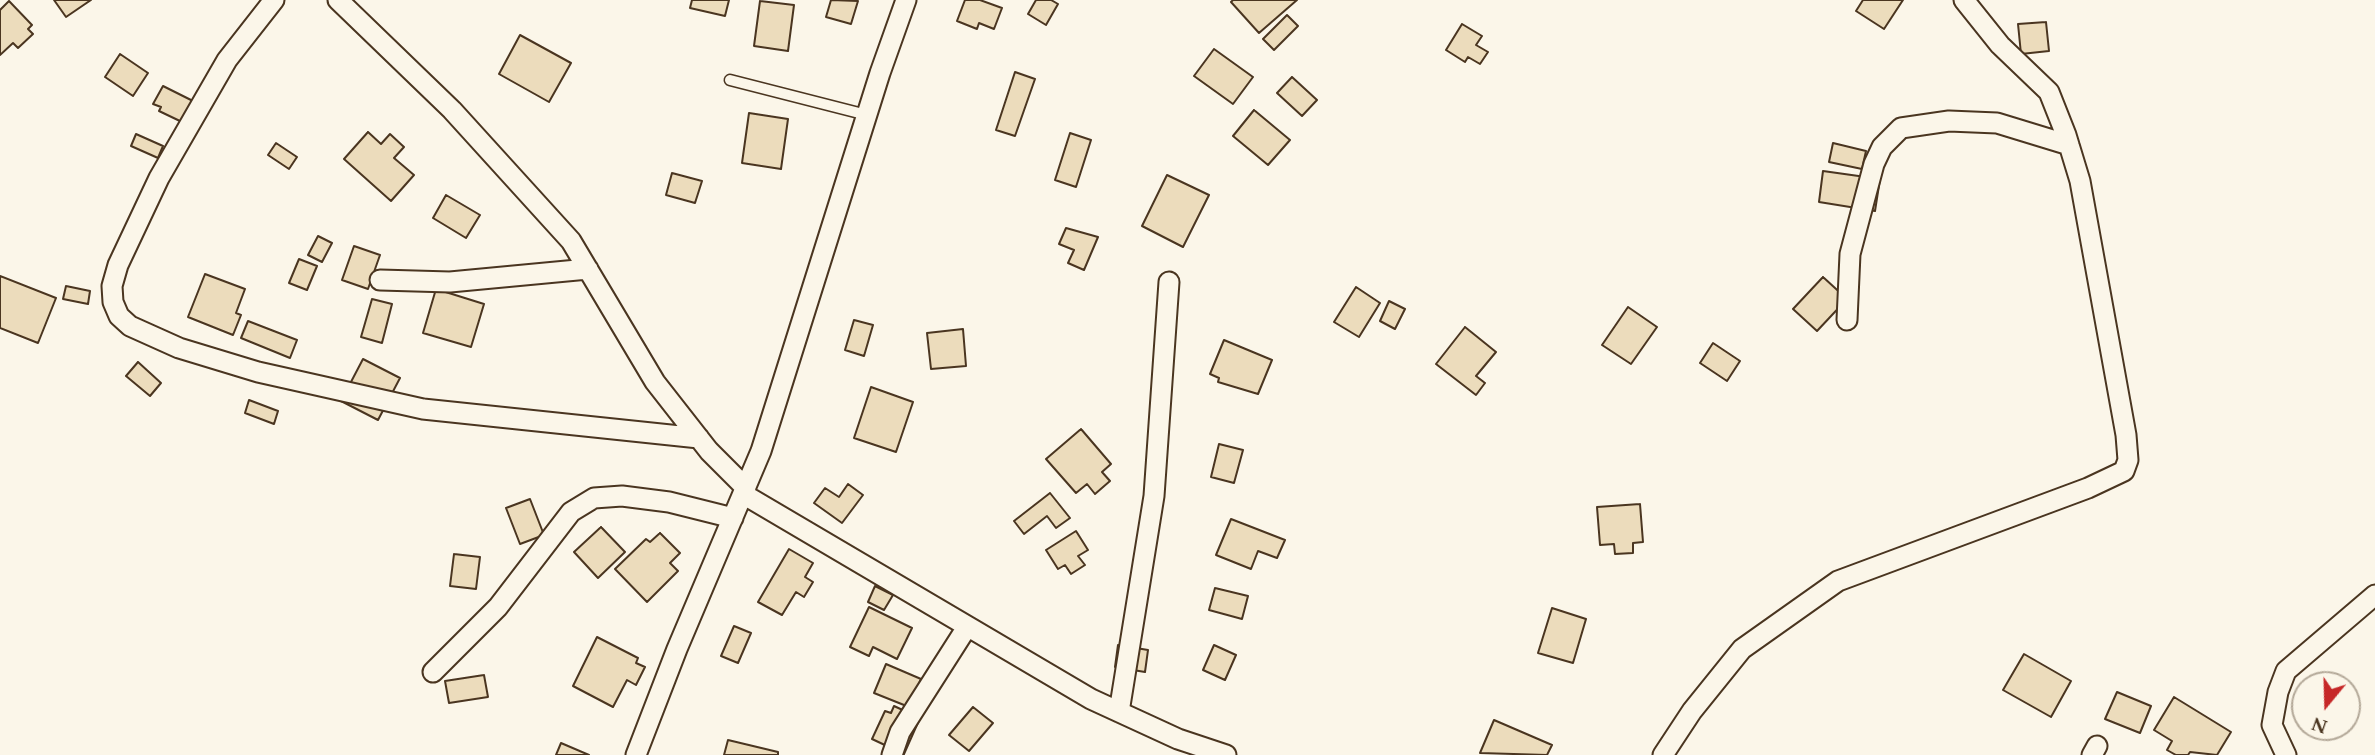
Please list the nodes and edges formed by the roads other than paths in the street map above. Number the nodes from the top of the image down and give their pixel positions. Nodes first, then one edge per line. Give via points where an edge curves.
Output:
1 (274, 0) edge
2 (338, 0) edge
3 (906, 0) edge
4 (1964, 0) edge
5 (730, 80) dead end
6 (867, 116) junction
7 (2069, 145) junction
8 (588, 269) junction
9 (380, 280) dead end
10 (1169, 282) dead end
11 (1847, 320) dead end
12 (699, 438) junction
13 (744, 491) junction
14 (733, 518) junction
15 (2375, 596) edge
16 (967, 627) junction
17 (433, 672) dead end
18 (1119, 712) junction
19 (636, 755) edge
20 (892, 755) edge
21 (1226, 755) edge
22 (1663, 755) edge
23 (2286, 755) edge

1 - 12 street via 227,60 159,178 112,286 119,316 130,326 180,348 258,372 423,409
2 - 8 street via 452,110 571,241
3 - 6 street
4 - 7 street via 2000,45 2049,92
5 - 6 lane
6 - 13 street via 787,372
7 - 11 street via 1997,123 1949,121 1901,128 1882,147 1874,164 1850,254
7 - 22 street via 2080,181 2126,436 2124,471 1838,581 1742,649
8 - 9 street via 450,282
8 - 12 street via 655,382
10 - 18 street via 1154,496
12 - 13 street
13 - 14 street
13 - 16 street
14 - 17 street via 669,502 594,498 571,512 498,607
14 - 19 street
15 - 23 street via 2286,671 2272,725
16 - 18 street
16 - 20 street via 900,732
18 - 21 street

